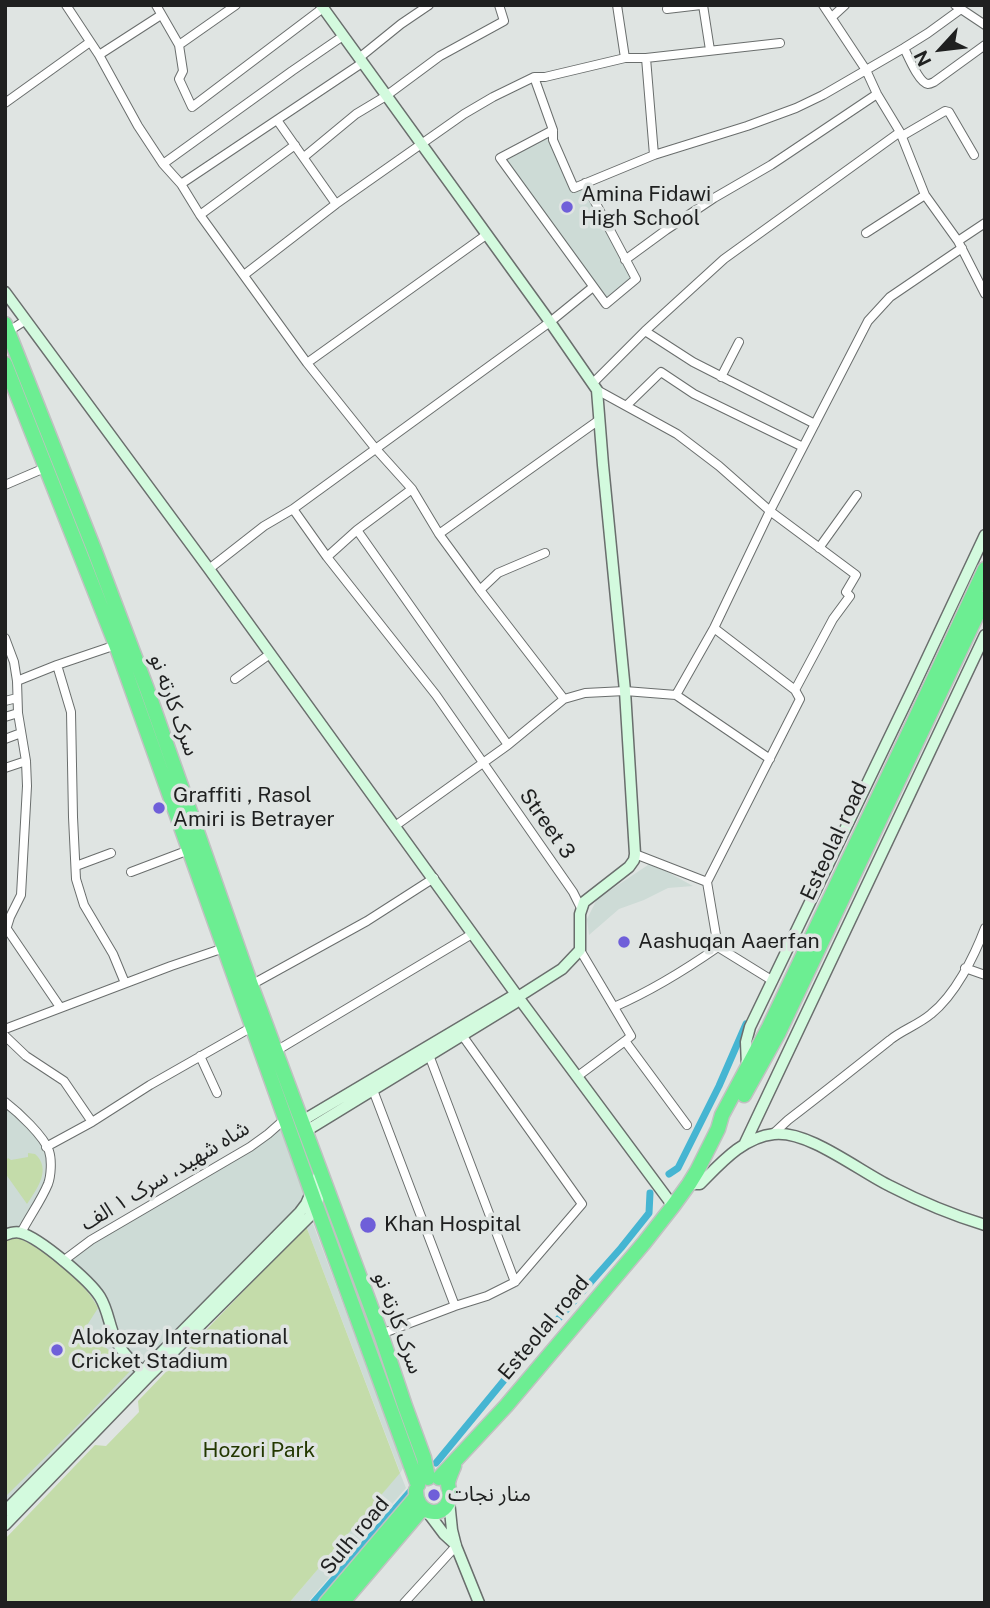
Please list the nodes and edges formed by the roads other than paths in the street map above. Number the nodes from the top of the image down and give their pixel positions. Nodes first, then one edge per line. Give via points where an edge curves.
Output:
1 (66, 5) edge
2 (156, 5) edge
3 (236, 5) edge
4 (429, 5) edge
5 (499, 5) edge
6 (617, 5) edge
7 (701, 5) edge
8 (823, 5) edge
9 (845, 5) edge
10 (322, 7) edge
11 (958, 7) edge
12 (667, 9) dead end
13 (161, 15) junction
14 (832, 17) junction
15 (985, 24) edge
16 (343, 37) junction
17 (90, 42) junction
18 (780, 43) dead end
19 (178, 44) junction
20 (985, 45) edge
21 (904, 48) junction
22 (710, 50) junction
23 (99, 55) junction
24 (625, 58) junction
25 (646, 58) junction
26 (360, 60) junction
27 (866, 70) junction
28 (534, 77) junction
29 (877, 94) junction
30 (386, 96) junction
31 (6, 102) edge
32 (277, 120) junction
33 (553, 130) junction
34 (901, 134) junction
35 (422, 144) junction
36 (295, 145) junction
37 (654, 155) junction
38 (974, 155) dead end
39 (304, 157) junction
40 (163, 164) junction
41 (584, 183) junction
42 (181, 184) junction
43 (925, 195) junction
44 (336, 204) junction
45 (200, 215) junction
46 (985, 223) edge
47 (866, 233) dead end
48 (486, 234) junction
49 (960, 245) junction
50 (625, 260) junction
51 (244, 275) junction
52 (593, 286) junction
53 (5, 292) edge
54 (985, 294) edge
55 (26, 320) junction
56 (550, 321) junction
57 (7, 328) edge
58 (645, 331) junction
59 (739, 342) dead end
60 (5, 363) edge
61 (307, 363) junction
62 (721, 377) junction
63 (595, 387) junction
64 (626, 406) junction
65 (599, 420) junction
66 (815, 424) junction
67 (803, 447) junction
68 (375, 449) junction
69 (47, 467) junction
70 (5, 485) edge
71 (412, 489) junction
72 (857, 495) dead end
73 (293, 509) junction
74 (770, 511) junction
75 (358, 530) junction
76 (439, 534) junction
77 (985, 535) edge
78 (819, 548) junction
79 (545, 553) dead end
80 (327, 557) junction
81 (208, 569) junction
82 (985, 569) edge
83 (480, 590) junction
84 (985, 598) edge
85 (714, 628) junction
86 (985, 635) edge
87 (5, 638) edge
88 (116, 645) junction
89 (270, 654) junction
90 (57, 665) junction
91 (235, 679) dead end
92 (17, 681) junction
93 (794, 690) junction
94 (625, 691) junction
95 (676, 695) junction
96 (18, 698) junction
97 (564, 699) junction
98 (5, 701) edge
99 (18, 713) junction
100 (5, 717) edge
101 (21, 733) junction
102 (5, 739) edge
103 (508, 745) junction
104 (770, 759) junction
105 (26, 761) junction
106 (483, 761) junction
107 (5, 768) edge
108 (872, 822) junction
109 (395, 826) junction
110 (189, 850) junction
111 (111, 853) dead end
112 (635, 854) junction
113 (76, 866) junction
114 (131, 872) dead end
115 (433, 878) junction
116 (707, 883) junction
117 (581, 908) junction
118 (985, 928) edge
119 (6, 931) edge
120 (472, 934) junction
121 (718, 947) junction
122 (224, 948) junction
123 (580, 950) junction
124 (965, 968) junction
125 (985, 975) edge
126 (771, 980) junction
127 (125, 983) junction
128 (251, 985) junction
129 (518, 997) junction
130 (60, 1007) junction
131 (614, 1007) junction
132 (252, 1027) junction
133 (5, 1029) edge
134 (462, 1035) junction
135 (5, 1036) edge
136 (625, 1041) junction
137 (276, 1051) junction
138 (429, 1055) junction
139 (200, 1056) junction
140 (748, 1069) junction
141 (578, 1076) junction
142 (373, 1090) junction
143 (217, 1093) dead end
144 (5, 1102) edge
145 (285, 1119) junction
146 (92, 1122) junction
147 (687, 1125) dead end
148 (304, 1126) junction
149 (718, 1129) junction
150 (773, 1134) junction
151 (745, 1143) junction
152 (46, 1147) junction
153 (318, 1181) junction
154 (689, 1184) junction
155 (316, 1205) junction
156 (673, 1206) junction
157 (985, 1225) edge
158 (21, 1233) junction
159 (5, 1235) edge
160 (63, 1261) junction
161 (516, 1282) junction
162 (455, 1306) junction
163 (381, 1334) junction
164 (145, 1374) junction
165 (428, 1492) junction
166 (449, 1501) junction
167 (5, 1511) edge
168 (5, 1525) edge
169 (456, 1546) junction
170 (326, 1603) edge
171 (342, 1603) edge
172 (404, 1603) edge
173 (479, 1603) edge

1 - 17 street
2 - 13 street
3 - 19 street
4 - 26 street
5 - 30 street via 504,21 440,56
6 - 24 street
7 - 12 street
7 - 22 street
8 - 14 street
9 - 14 street
10 - 16 street
10 - 19 street via 192,107 179,79 183,71
11 - 15 street
11 - 21 street
13 - 19 street
13 - 23 street
14 - 27 street
16 - 26 street
16 - 40 street
17 - 23 street
17 - 31 street
18 - 22 street
20 - 21 street via 929,84 920,78
21 - 27 street
22 - 25 street
23 - 40 street
24 - 25 street
24 - 28 street
25 - 37 street
26 - 30 street
26 - 32 street
27 - 29 street
27 - 37 street via 796,108
28 - 33 street
28 - 35 street via 464,114
29 - 34 street
29 - 50 street
30 - 35 street
30 - 39 street
32 - 36 street
32 - 42 street
33 - 41 street via 574,188
33 - 52 street via 499,158
34 - 38 street via 949,112
34 - 43 street
34 - 58 street via 724,259
35 - 44 street
35 - 48 street
36 - 39 street
36 - 45 street
37 - 41 street
39 - 44 street
40 - 42 street
41 - 50 street
42 - 45 street
43 - 47 street
43 - 49 street
44 - 51 street
45 - 51 street
46 - 49 street
48 - 56 street
48 - 61 street
49 - 54 street
49 - 66 street via 890,297 868,321
50 - 52 street via 636,279 606,304
51 - 61 street
52 - 56 street
53 - 55 street
55 - 57 street
55 - 81 street
56 - 63 street
56 - 68 street
57 - 128 highway, سرک کارته نو via 146,689
58 - 62 street
58 - 63 street
59 - 62 street
60 - 69 highway, سرک کارته نو
61 - 68 street
62 - 66 street
63 - 64 street
63 - 65 street
64 - 67 street via 661,372 694,394
64 - 74 street via 688,442
65 - 76 street
65 - 94 street
66 - 67 street
67 - 74 street
68 - 71 street
68 - 73 street
69 - 70 street
69 - 88 highway, سرک کارته نو
71 - 75 street
71 - 76 street
72 - 78 street
73 - 80 street, Street 3
73 - 81 street
74 - 78 street
74 - 85 street
75 - 80 street
75 - 103 street
76 - 83 street
77 - 126 street
78 - 93 street via 856,576 846,592 850,596
79 - 83 street via 498,573
80 - 106 street, Street 3
81 - 89 street
82 - 108 highway, Esteolal road
83 - 97 street
84 - 108 highway, Esteolal road
85 - 93 street
85 - 95 street
86 - 151 street
87 - 92 street
88 - 90 street
88 - 110 highway, سرک کارته نو
89 - 91 street
89 - 109 street
90 - 92 street
90 - 113 street via 71,712
92 - 96 street
93 - 104 street via 800,699
94 - 95 street
94 - 97 street
94 - 112 street
95 - 104 street
96 - 98 street
96 - 99 street
97 - 103 street
99 - 100 street
99 - 101 street
101 - 102 street
101 - 105 street
103 - 106 street
104 - 116 street
105 - 107 street
105 - 119 street via 21,895
106 - 109 street
106 - 117 street, Street 3
108 - 140 highway, Esteolal road
108 - 149 highway, Esteolal road via 779,1032 731,1120
109 - 115 street
110 - 114 street
110 - 122 highway, سرک کارته نو
111 - 113 street
112 - 116 street
112 - 117 street via 629,867
113 - 127 street via 85,905
115 - 120 street
115 - 128 street via 355,928
116 - 121 street
117 - 123 street
118 - 124 street
119 - 130 street
120 - 129 street
120 - 137 street
121 - 126 street
121 - 131 street
122 - 127 street
122 - 132 highway, سرک کارته نو
123 - 129 street via 562,969
123 - 131 street
124 - 125 street
124 - 150 street via 932,1014 897,1034
126 - 140 street via 747,1035
127 - 130 street
128 - 137 highway, سرک کارته نو
129 - 134 street
129 - 141 street
129 - 148 street via 511,997
130 - 133 street
131 - 136 street via 631,1036
132 - 139 street
132 - 145 highway, سرک کارته نو
134 - 138 street
134 - 161 street via 582,1204
135 - 146 street via 64,1081
136 - 141 street
136 - 147 street
137 - 148 highway, سرک کارته نو
138 - 142 street
138 - 161 street
139 - 143 street
139 - 146 street
140 - 149 highway, Esteolal road
141 - 156 street
142 - 148 street
142 - 162 street
144 - 152 street
145 - 153 highway, سرک کارته نو
145 - 160 street, شاه شهید، سرک ۱ الف via 250,1147
146 - 152 street
148 - 153 highway, سرک کارته نو
149 - 154 highway, Esteolal road
150 - 151 street
150 - 157 street via 799,1137 823,1147 928,1205
151 - 154 street via 700,1184
152 - 158 street via 49,1183
153 - 155 highway, سرک کارته نو
153 - 163 highway, سرک کارته نو
153 - 164 street via 300,1212
154 - 156 highway, Esteolal road
155 - 164 street via 309,1217
155 - 165 highway, سرک کارته نو
156 - 165 highway, Esteolal road
158 - 159 street
158 - 160 street
160 - 164 street via 97,1292 115,1338
161 - 162 street
162 - 163 street
163 - 165 highway, سرک کارته نو via 424,1458
164 - 167 street
164 - 168 street
165 - 166 highway via 450,1496
165 - 166 highway via 431,1511 442,1509
165 - 169 street via 444,1534
165 - 170 highway, Sulh road
165 - 171 highway, Sulh road
166 - 169 street
169 - 172 street
169 - 173 street

